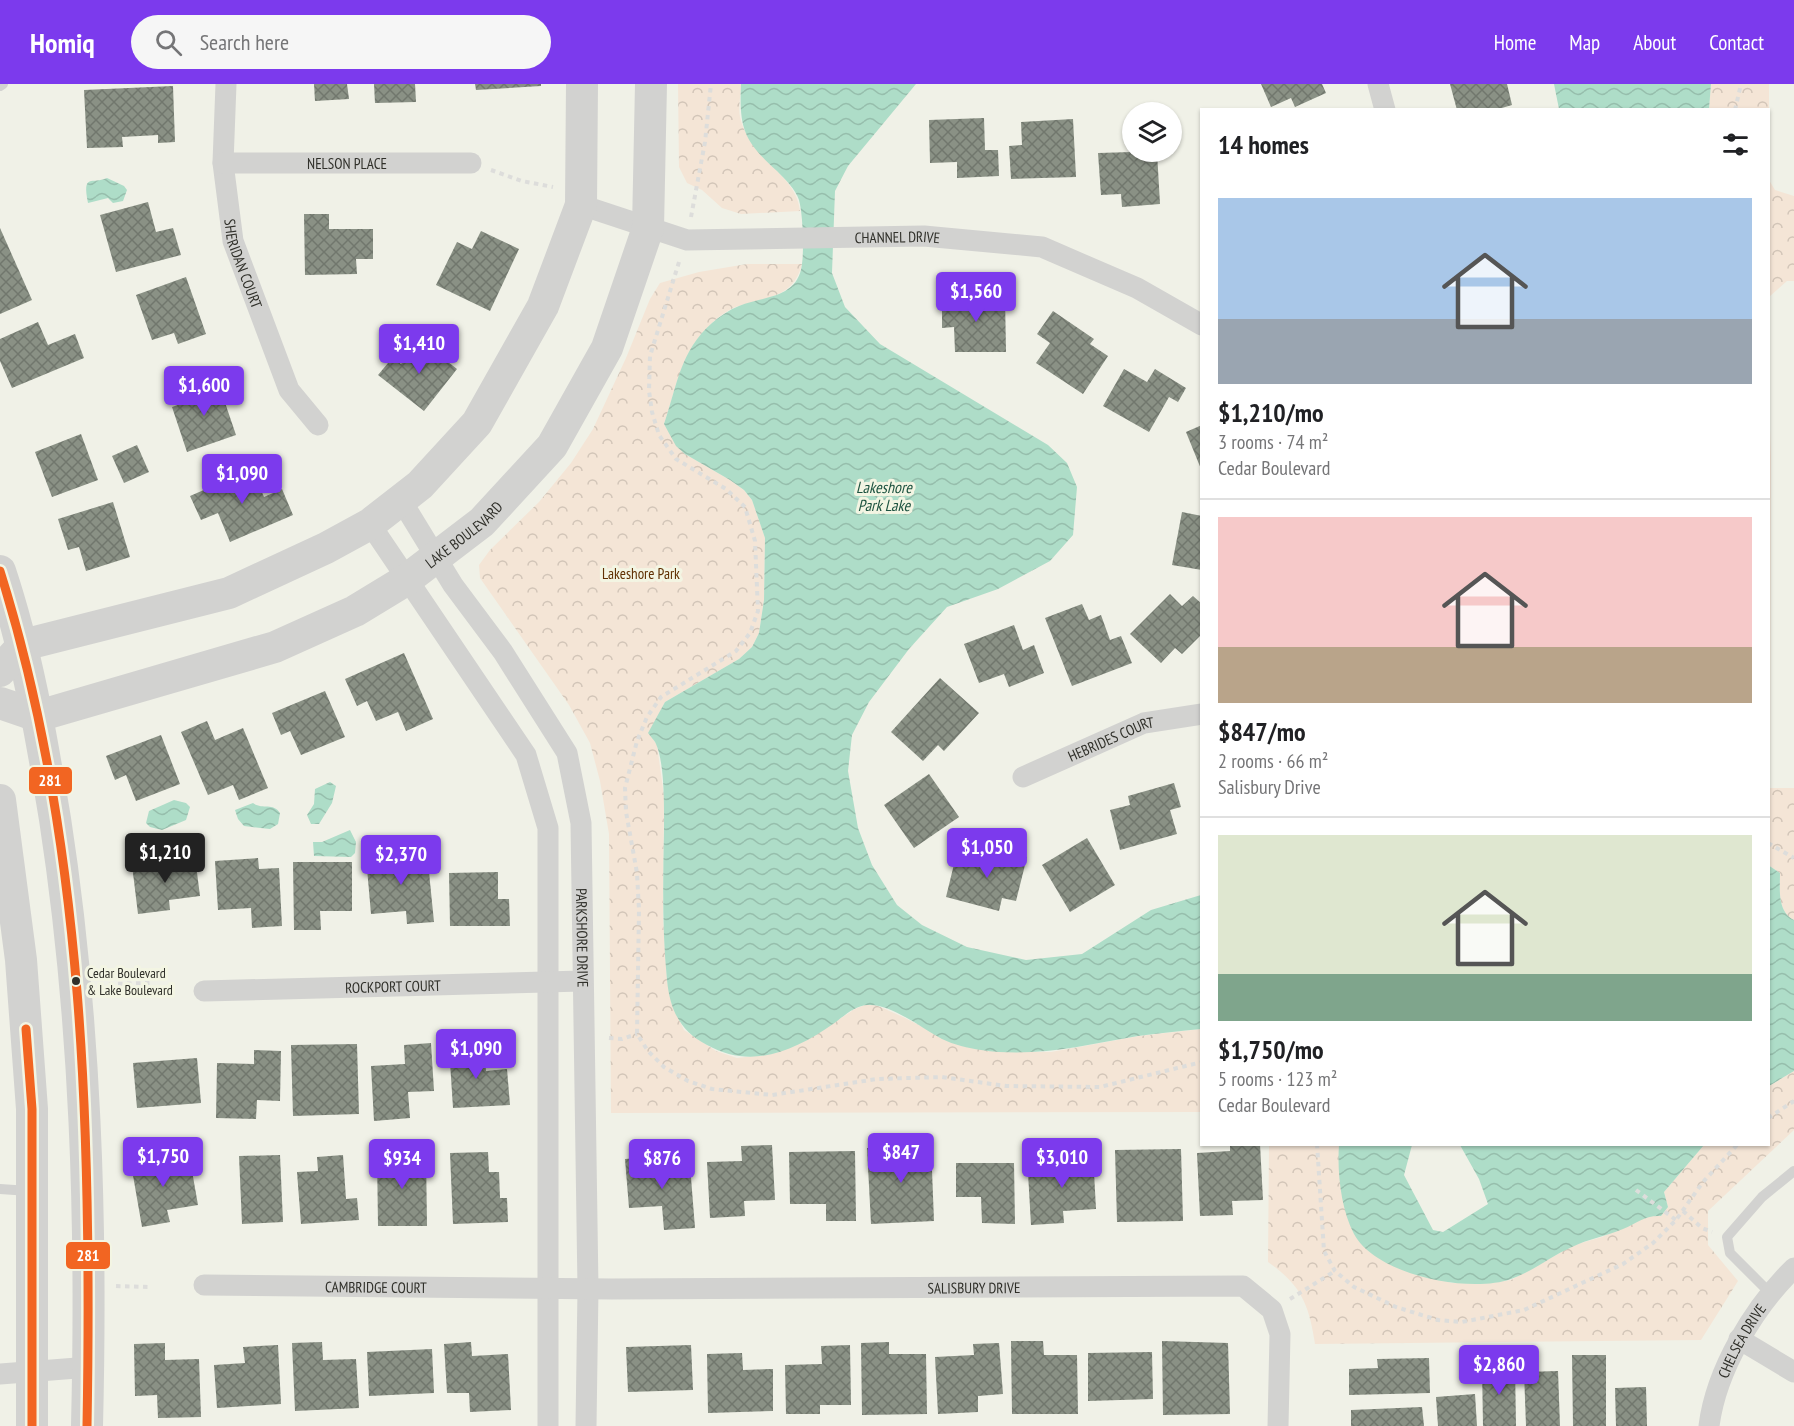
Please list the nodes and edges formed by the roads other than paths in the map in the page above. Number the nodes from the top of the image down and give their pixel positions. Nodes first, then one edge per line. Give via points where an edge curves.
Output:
1 (226, 84) edge
2 (582, 84) edge
3 (651, 84) edge
4 (1378, 84) edge
5 (1384, 108) edge
6 (223, 163) junction
7 (471, 163) road end
8 (581, 205) junction
9 (648, 228) junction
10 (1200, 324) edge
11 (318, 425) dead end
12 (401, 500) junction
13 (370, 524) junction
14 (436, 557) junction
15 (0, 571) edge
16 (406, 580) junction
17 (22, 645) junction
18 (0, 671) edge
19 (0, 703) edge
20 (1200, 714) edge
21 (38, 716) junction
22 (1023, 777) dead end
23 (1, 814) edge
24 (582, 981) junction
25 (547, 982) junction
26 (204, 991) dead end
27 (1794, 1171) edge
28 (0, 1188) edge
29 (32, 1191) junction
30 (1794, 1268) edge
31 (204, 1285) dead end
32 (549, 1289) junction
33 (588, 1289) junction
34 (1771, 1294) junction
35 (1739, 1339) junction
36 (90, 1367) junction
37 (31, 1372) junction
38 (1794, 1372) edge
39 (0, 1374) edge
40 (32, 1426) edge
41 (87, 1426) edge
42 (548, 1426) edge
43 (586, 1426) edge
44 (1278, 1426) edge
45 (1709, 1426) edge

1 - 6 street, SHERIDAN COURT
2 - 8 street
3 - 9 street, LAKE BOULEVARD
4 - 5 street
6 - 7 street, NELSON PLACE
6 - 11 street, SHERIDAN COURT via 233,242 289,390
8 - 9 street, CHANNEL DRIVE
8 - 12 street via 543,306 477,423
9 - 10 street, CHANNEL DRIVE via 687,240 924,237 1042,247 1137,288
9 - 14 street, LAKE BOULEVARD via 608,348 552,446 482,522
12 - 13 street
12 - 14 street, PARKSHORE DRIVE
13 - 16 street
13 - 17 street via 229,593
14 - 16 street, LAKE BOULEVARD
14 - 24 street, PARKSHORE DRIVE via 567,753 582,823
15 - 17 street
16 - 21 street, LAKE BOULEVARD via 355,611 275,647
16 - 25 street via 526,755 548,828
17 - 18 street
17 - 21 street
19 - 21 street
20 - 22 street, HEBRIDES COURT via 1144,723
21 - 36 street via 74,955 86,1107
23 - 29 street via 21,960 32,1109
24 - 25 street, ROCKPORT COURT
24 - 33 street, PARKSHORE DRIVE
25 - 26 street, ROCKPORT COURT
25 - 32 street
27 - 34 lane via 1762,1197 1726,1237 1730,1253
28 - 29 lane
29 - 37 street
30 - 34 street, CHELSEA DRIVE
31 - 32 street, CAMBRIDGE COURT
32 - 33 street, SALISBURY DRIVE
32 - 42 street
33 - 43 street, PARKSHORE DRIVE
33 - 44 street, SALISBURY DRIVE via 1243,1286 1272,1310 1280,1334
34 - 35 street, CHELSEA DRIVE
35 - 38 street
35 - 45 street, CHELSEA DRIVE via 1711,1410
36 - 37 street
36 - 41 street
37 - 39 street
37 - 40 street

